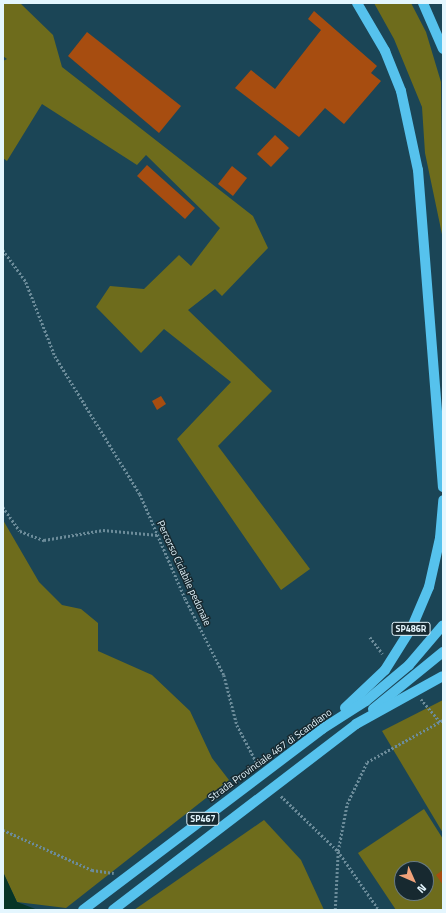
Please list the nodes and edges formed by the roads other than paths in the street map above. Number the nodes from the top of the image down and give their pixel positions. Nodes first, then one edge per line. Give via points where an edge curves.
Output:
1 (357, 3) edge
2 (423, 3) edge
3 (443, 49) edge
4 (443, 487) edge
5 (443, 500) edge
6 (443, 625) edge
7 (443, 652) edge
8 (443, 676) edge
9 (356, 724) junction
10 (322, 729) junction
11 (83, 910) edge
12 (113, 910) edge

1 - 4 main road via 385,51 401,92 418,170
2 - 3 main road
5 - 10 main road, SP486R via 440,538 429,586 412,627 385,670
6 - 10 main road, Strada Provinciale 467 di Scandiano via 418,656 388,683
7 - 9 main road
8 - 9 main road, SP467
9 - 12 main road, SP467
10 - 11 main road, Strada Provinciale 467 di Scandiano / SP467

